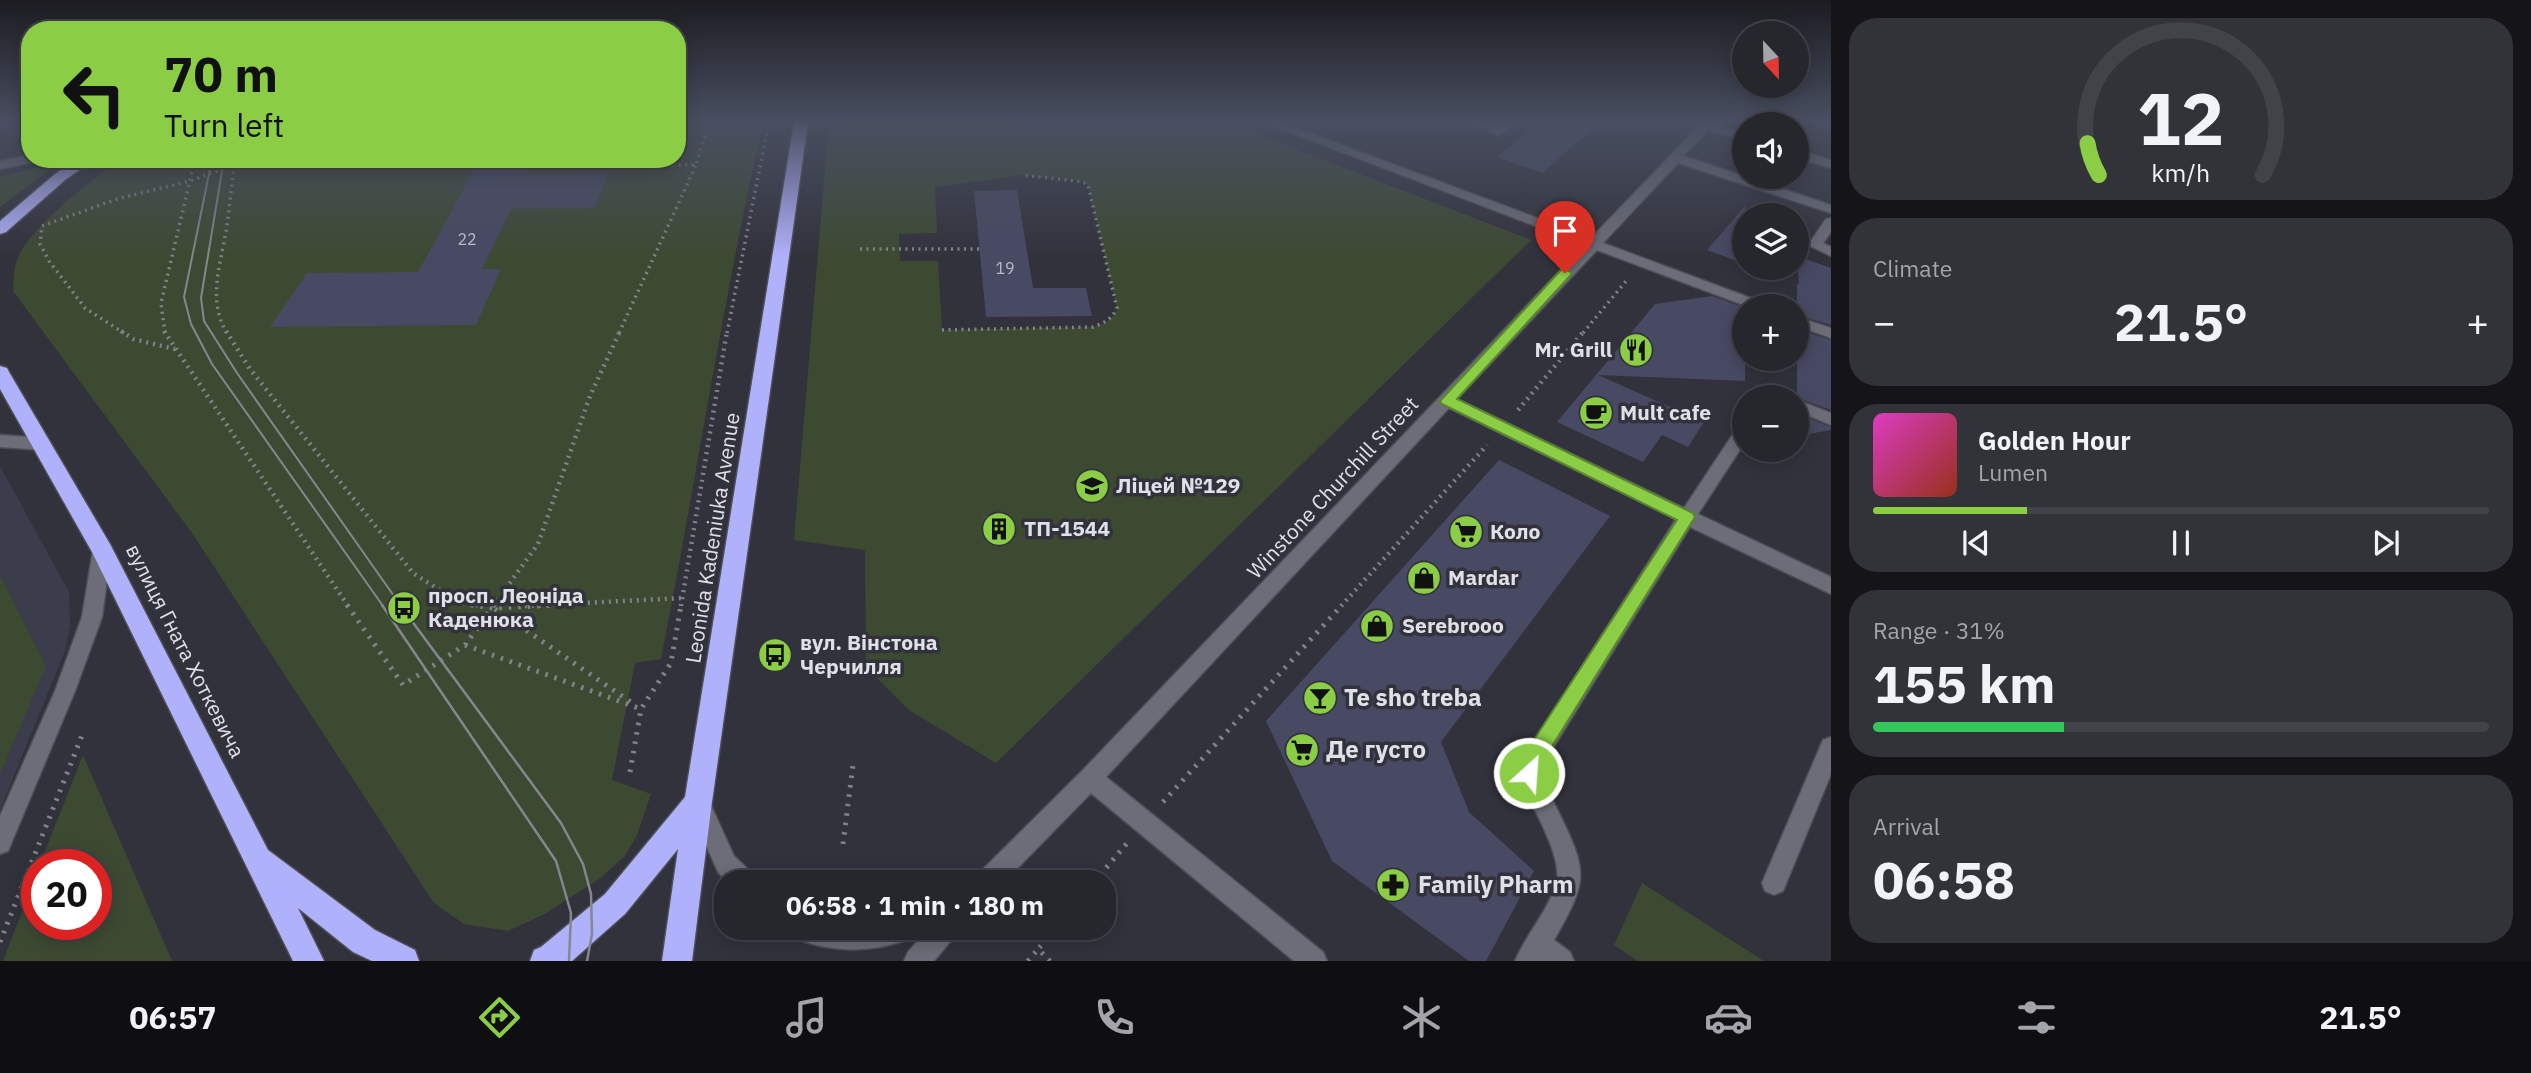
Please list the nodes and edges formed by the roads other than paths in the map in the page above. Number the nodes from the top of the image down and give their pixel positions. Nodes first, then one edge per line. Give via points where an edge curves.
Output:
1 (794, 167) edge
2 (1388, 167) edge
3 (1667, 167) edge
4 (1703, 167) edge
5 (74, 168) edge
6 (1831, 209) edge
7 (1831, 222) edge
8 (1, 227) edge
9 (1592, 244) junction
10 (1831, 253) edge
11 (1732, 296) edge
12 (1809, 325) edge
13 (1831, 333) edge
14 (3, 385) edge
15 (1447, 401) junction
16 (1809, 410) edge
17 (1831, 419) edge
18 (0, 441) edge
19 (43, 444) junction
20 (1732, 449) edge
21 (1687, 517) junction
22 (102, 550) junction
23 (1831, 586) edge
24 (1831, 747) edge
25 (1090, 778) junction
26 (698, 802) junction
27 (0, 844) edge
28 (257, 857) junction
29 (732, 870) edge
30 (999, 870) edge
31 (1774, 883) dead end
32 (935, 940) edge
33 (1532, 952) edge
34 (309, 961) edge
35 (404, 961) edge
36 (545, 961) edge
37 (677, 961) edge
38 (917, 961) edge
39 (1314, 961) edge
40 (1561, 961) edge

1 - 26 highway, Leonida Kadeniuka Avenue
2 - 9 street
3 - 9 street, Winstone Churchill Street
4 - 6 street
5 - 8 highway
7 - 10 street via 1815,244
9 - 11 street
9 - 15 street, Winstone Churchill Street
12 - 13 street
14 - 19 highway, вулиця Гната Хоткевича
15 - 21 street
15 - 25 street, Winstone Churchill Street
16 - 17 street
18 - 19 street
19 - 22 highway, вулиця Гната Хоткевича
20 - 21 street
21 - 23 street
21 - 33 street via 1529,766 1570,875
22 - 27 street via 92,617
22 - 28 highway, вулиця Гната Хоткевича
24 - 31 street
25 - 30 street, Winstone Churchill Street
25 - 39 street
26 - 29 street
26 - 36 highway via 615,904
26 - 37 highway, Leonida Kadeniuka Avenue
28 - 34 highway, вулиця Гната Хоткевича
28 - 35 highway via 364,941
32 - 38 street
33 - 40 street

